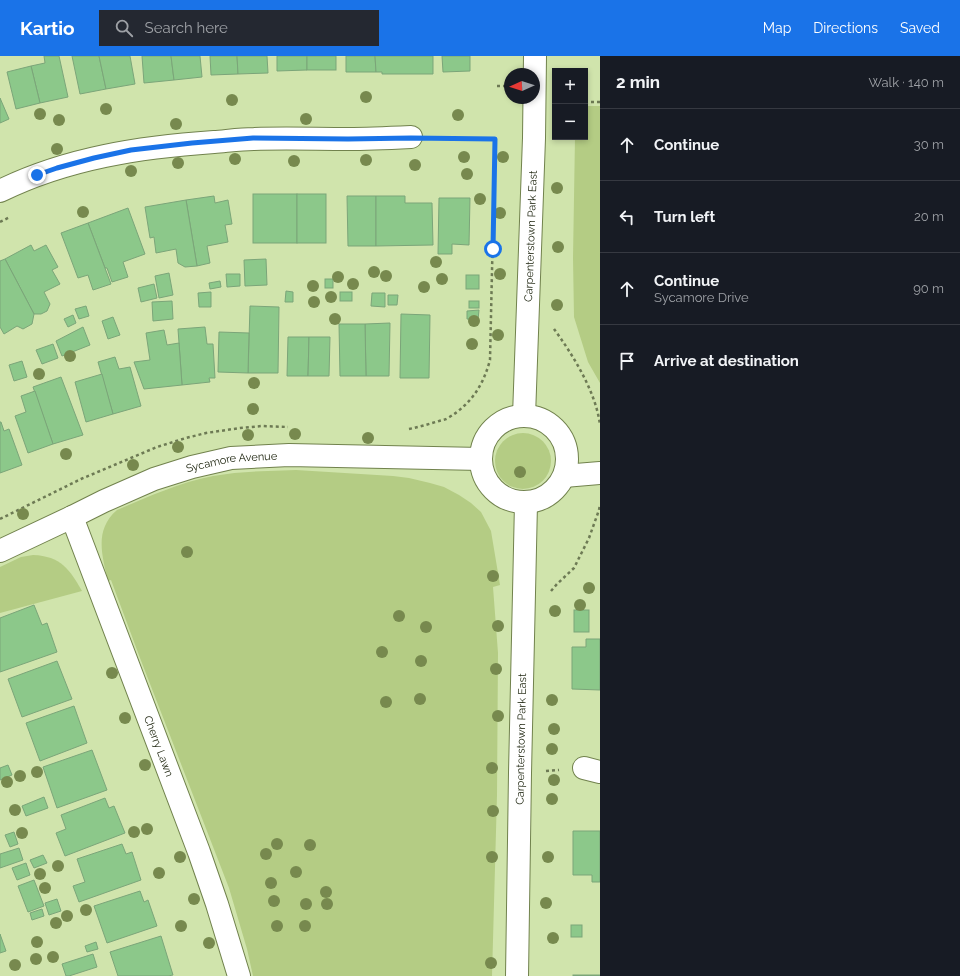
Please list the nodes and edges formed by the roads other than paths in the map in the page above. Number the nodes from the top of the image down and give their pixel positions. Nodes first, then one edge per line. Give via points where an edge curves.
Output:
1 (535, 56) edge
2 (411, 138) road end
3 (0, 190) edge
4 (524, 416) junction
5 (481, 459) junction
6 (600, 473) edge
7 (564, 476) junction
8 (526, 503) junction
9 (72, 517) junction
10 (0, 551) edge
11 (239, 976) edge
12 (517, 976) edge

1 - 4 street, Carpenterstown Park East
2 - 3 street via 253,138 131,150 57,168
4 - 5 street via 510,418 489,434 483,446
4 - 7 street via 537,418 550,425 560,435 567,462
5 - 8 street via 483,473 489,485 499,495 512,501
5 - 9 street, Sycamore Avenue via 289,456 231,458 192,467 154,480
6 - 7 street
7 - 8 street via 549,495
8 - 12 street, Carpenterstown Park East
9 - 10 street, Sycamore Avenue
9 - 11 street, Cherry Lawn via 199,852

